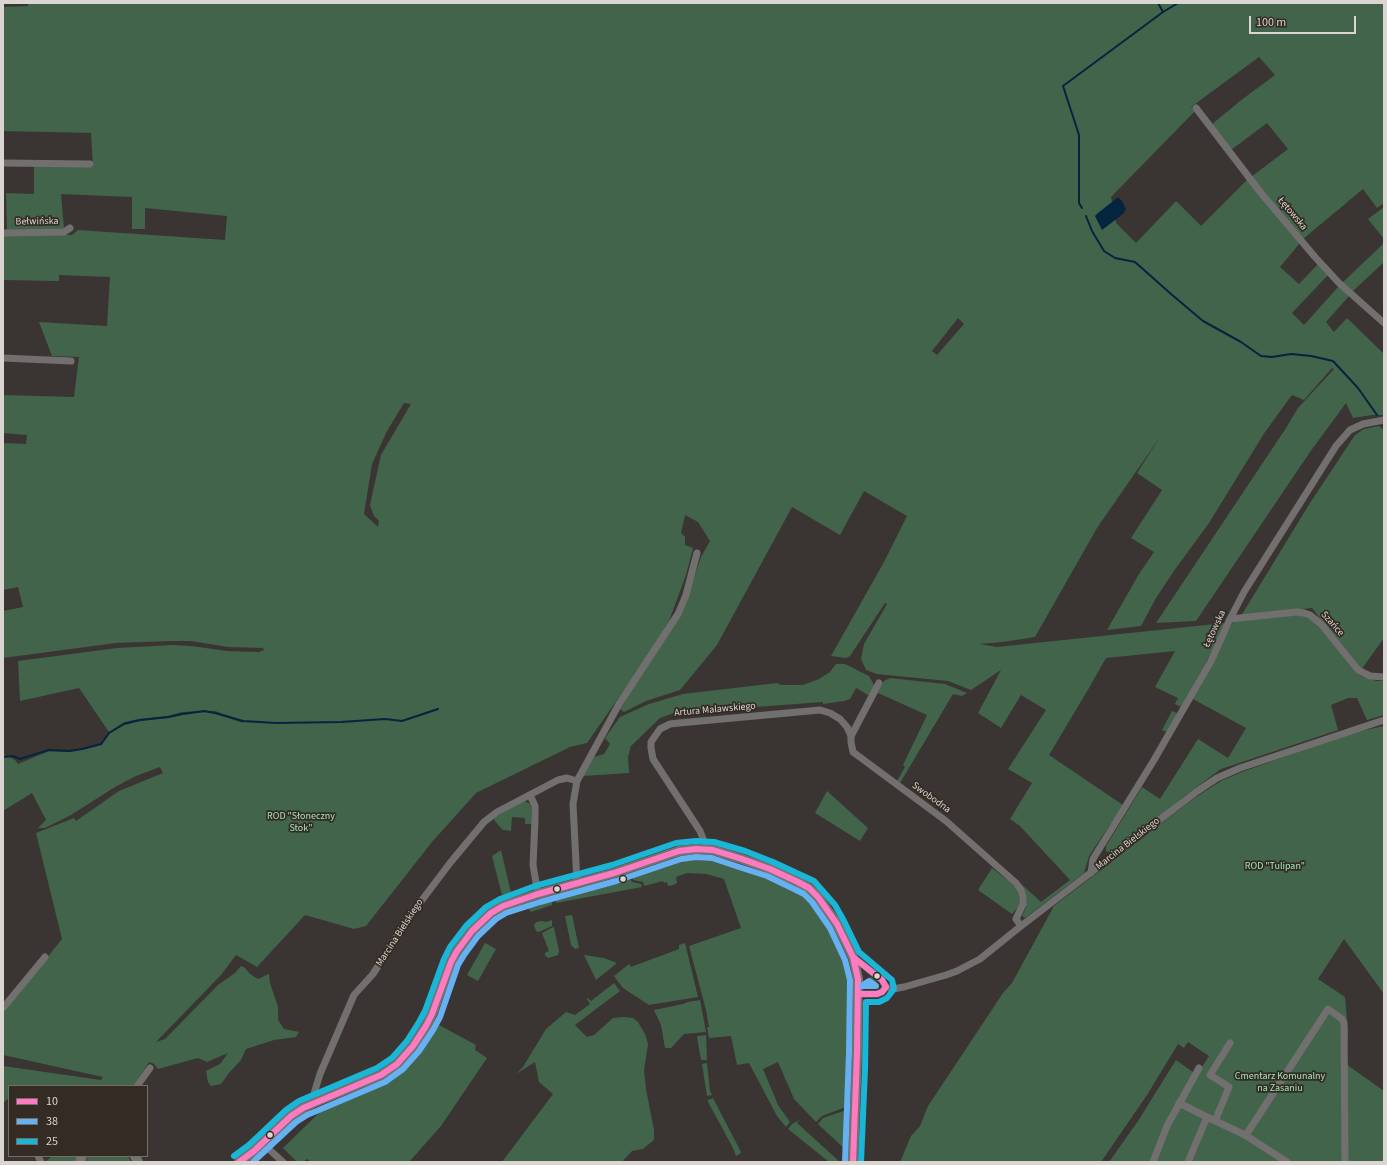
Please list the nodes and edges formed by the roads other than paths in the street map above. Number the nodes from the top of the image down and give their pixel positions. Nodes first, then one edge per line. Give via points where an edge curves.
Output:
1 (1196, 108) dead end
2 (3, 163) edge
3 (90, 164) dead end
4 (70, 228) dead end
5 (3, 233) edge
6 (1384, 323) edge
7 (3, 358) edge
8 (71, 361) dead end
9 (1384, 420) edge
10 (697, 553) dead end
11 (1230, 619) junction
12 (1384, 677) edge
13 (879, 683) dead end
14 (1384, 720) edge
15 (851, 736) junction
16 (577, 781) junction
17 (530, 796) junction
18 (707, 849) junction
19 (1091, 873) junction
20 (577, 883) junction
21 (538, 894) junction
22 (1021, 926) junction
23 (45, 957) dead end
24 (853, 957) junction
25 (871, 972) junction
26 (858, 980) junction
27 (886, 987) junction
28 (858, 994) junction
29 (3, 1008) edge
30 (1230, 1043) dead end
31 (150, 1068) dead end
32 (1199, 1068) dead end
33 (138, 1085) edge
34 (315, 1102) junction
35 (1179, 1103) junction
36 (1207, 1117) junction
37 (1214, 1121) junction
38 (1246, 1136) junction
39 (262, 1143) junction
40 (239, 1162) edge
41 (283, 1162) edge
42 (854, 1162) edge
43 (1153, 1162) edge
44 (1188, 1162) edge
45 (1287, 1162) edge
46 (1345, 1162) edge

1 - 6 street, Łętowska via 1261,194 1315,257 1339,283
2 - 3 street
4 - 5 street, Bełwińska via 64,232
7 - 8 street
9 - 11 street, Łętowska via 1363,424 1350,430 1336,446 1244,592
10 - 16 street via 678,614 619,704
11 - 12 street, Szańce via 1297,612 1310,615 1321,624 1358,670 1370,676
11 - 19 street, Łętowska via 1211,661 1094,859
13 - 15 street
14 - 19 street, Marcina Bielskiego via 1217,778
15 - 18 street, Artura Malawskiego via 840,718 820,710 670,724 656,733 651,742 653,759 700,832
15 - 22 street, Swobodna via 851,748 856,756 946,821 1016,883 1023,897 1023,904 1016,920
16 - 17 street, Marcina Bielskiego via 567,778 558,780
16 - 20 street via 573,804
17 - 21 street via 535,806 533,865
17 - 34 street, Marcina Bielskiego via 497,812 484,822 410,916 373,974 354,995 320,1074 313,1097
18 - 20 street via 679,851
18 - 24 street via 770,869 809,888 838,924
19 - 22 street, Marcina Bielskiego
20 - 21 street
21 - 34 street via 503,906 491,913 472,931 450,962 426,1026 397,1064 381,1075
22 - 27 street, Marcina Bielskiego via 980,958 957,971 904,987
23 - 29 street
24 - 25 street
24 - 26 street
25 - 26 street
25 - 27 street via 882,980
26 - 28 street
27 - 28 street, Marcina Bielskiego via 877,994
28 - 42 street
30 - 37 street via 1210,1075 1229,1087
31 - 33 street
32 - 35 street
34 - 39 street via 291,1116
35 - 36 street
35 - 43 street
36 - 37 street
36 - 44 street
37 - 38 street
38 - 45 street
38 - 46 street via 1328,1010 1344,1023
39 - 40 street
39 - 41 street

